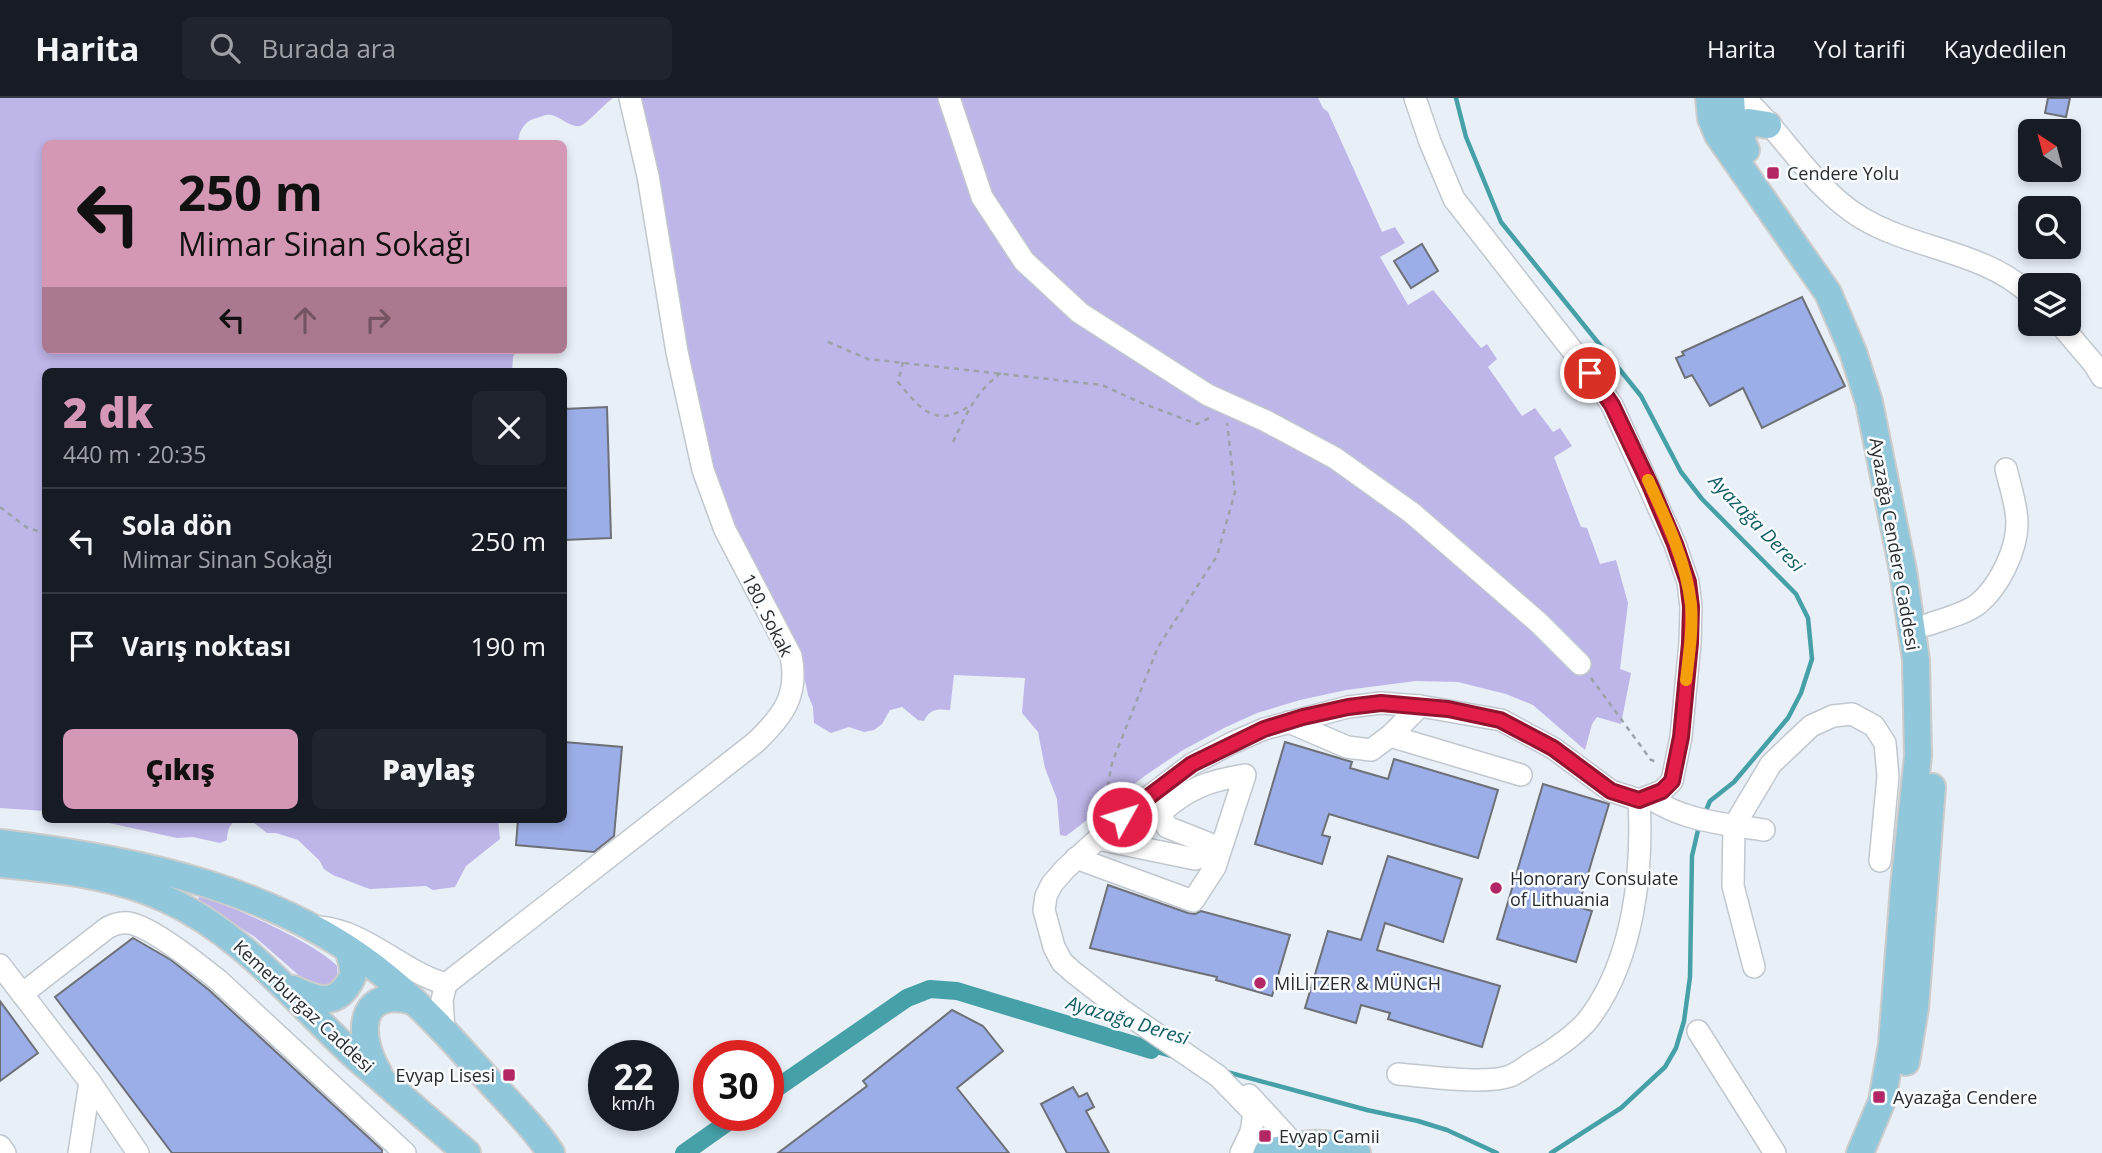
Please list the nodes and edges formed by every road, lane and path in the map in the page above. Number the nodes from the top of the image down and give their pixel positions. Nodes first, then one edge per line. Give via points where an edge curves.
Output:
1 (630, 98) edge
2 (949, 98) edge
3 (1415, 98) edge
4 (1709, 98) edge
5 (1731, 98) edge
6 (1744, 98) edge
7 (1753, 98) edge
8 (1768, 125) junction
9 (1742, 144) junction
10 (2018, 286) edge
11 (2070, 336) edge
12 (828, 342) dead end
13 (903, 362) junction
14 (1002, 372) junction
15 (2102, 377) edge
16 (1225, 403) junction
17 (971, 405) junction
18 (953, 442) dead end
19 (2006, 469) dead end
20 (0, 507) edge
21 (42, 533) edge
22 (1927, 625) junction
23 (1580, 664) joint
24 (1420, 706) junction
25 (1289, 722) junction
26 (1390, 736) junction
27 (1675, 766) junction
28 (1521, 775) dead end
29 (1644, 799) junction
30 (1734, 825) junction
31 (1764, 830) dead end
32 (1098, 838) junction
33 (0, 843) edge
34 (1880, 861) dead end
35 (0, 864) edge
36 (1070, 864) junction
37 (311, 926) junction
38 (348, 949) junction
39 (0, 965) edge
40 (1754, 967) dead end
41 (446, 984) junction
42 (285, 986) junction
43 (22, 994) junction
44 (413, 1001) junction
45 (444, 1030) junction
46 (1698, 1031) dead end
47 (1398, 1074) dead end
48 (381, 1077) junction
49 (90, 1082) junction
50 (1240, 1091) junction
51 (431, 1124) junction
52 (1295, 1145) junction
53 (0, 1146) edge
54 (5, 1153) edge
55 (79, 1153) edge
56 (138, 1153) edge
57 (405, 1153) edge
58 (449, 1153) edge
59 (467, 1153) edge
60 (551, 1153) edge
61 (1241, 1153) edge
62 (1267, 1153) edge
63 (1357, 1153) edge
64 (1775, 1153) edge
65 (1860, 1153) edge
66 (1877, 1153) edge

1 - 41 street, 180. Sokak via 703,470 725,530 791,656 792,689 780,716 756,742
2 - 16 street via 982,197 1024,261 1080,313
3 - 27 street via 1454,199 1612,405 1675,544 1691,607
4 - 65 main road, Ayazağa Cendere Caddesi via 1718,135 1828,293 1853,352 1869,402 1916,660 1918,756 1892,1044 1882,1101
5 - 9 main road, Ayazağa Cendere Caddesi via 1732,126
6 - 8 street
7 - 8 street
8 - 9 main road via 1749,122 1743,128
8 - 10 street via 1839,202 1860,217 1891,233 1969,257
9 - 22 main road, Ayazağa Cendere Caddesi via 1841,286 1867,346 1882,391
11 - 15 street
12 - 13 path via 868,359
13 - 14 path
13 - 17 path via 898,383 935,416 956,415
14 - 16 path via 1102,384 1198,424
14 - 17 path via 984,386
16 - 23 street via 1335,458 1412,513
16 - 32 path via 1235,492 1217,556 1158,647 1112,763
17 - 18 path
19 - 22 street via 2017,522 2004,568 1993,589 1976,605
20 - 21 path via 26,527
22 - 66 main road, Ayazağa Cendere Caddesi via 1935,752 1915,1008 1899,1104
23 - 27 path via 1651,760
24 - 25 street via 1359,705
24 - 26 street
24 - 29 street via 1500,720 1553,748 1611,791
25 - 26 street via 1347,747 1371,750
25 - 32 street via 1264,729 1192,764
26 - 28 street
27 - 29 street via 1672,781
29 - 30 street via 1691,817
29 - 47 street via 1633,916 1611,981 1590,1017 1550,1053 1508,1077 1466,1080
30 - 31 street
30 - 34 street via 1771,764 1811,726 1852,714 1874,726 1885,743 1888,776
30 - 40 street via 1733,886
32 - 36 street
32 - 36 street via 1195,859 1207,853 1210,844 1167,827 1160,813 1213,780 1245,775 1215,867 1193,901
33 - 37 main road via 143,865 261,904
35 - 42 main road, Kemerburgaz Caddesi via 84,874 166,898 228,936
36 - 50 street via 1058,898 1062,930 1074,962 1175,1040 1219,1067
37 - 38 main road
37 - 41 street via 352,934
38 - 42 main road via 354,973 340,995 329,1001 316,1000
38 - 44 main road
39 - 43 street
41 - 45 street
42 - 48 main road, Kemerburgaz Caddesi
43 - 49 street
43 - 57 street via 107,928 121,923 138,926 186,954 218,980
44 - 45 main road
44 - 48 main road via 395,996 370,1009 364,1038
45 - 60 main road
46 - 64 street
48 - 51 main road, Kemerburgaz Caddesi
49 - 55 street
49 - 56 street
50 - 52 street
50 - 61 street via 1254,1113
51 - 58 street
51 - 59 main road, Kemerburgaz Caddesi
52 - 62 main road
52 - 63 main road via 1346,1147
53 - 54 street

